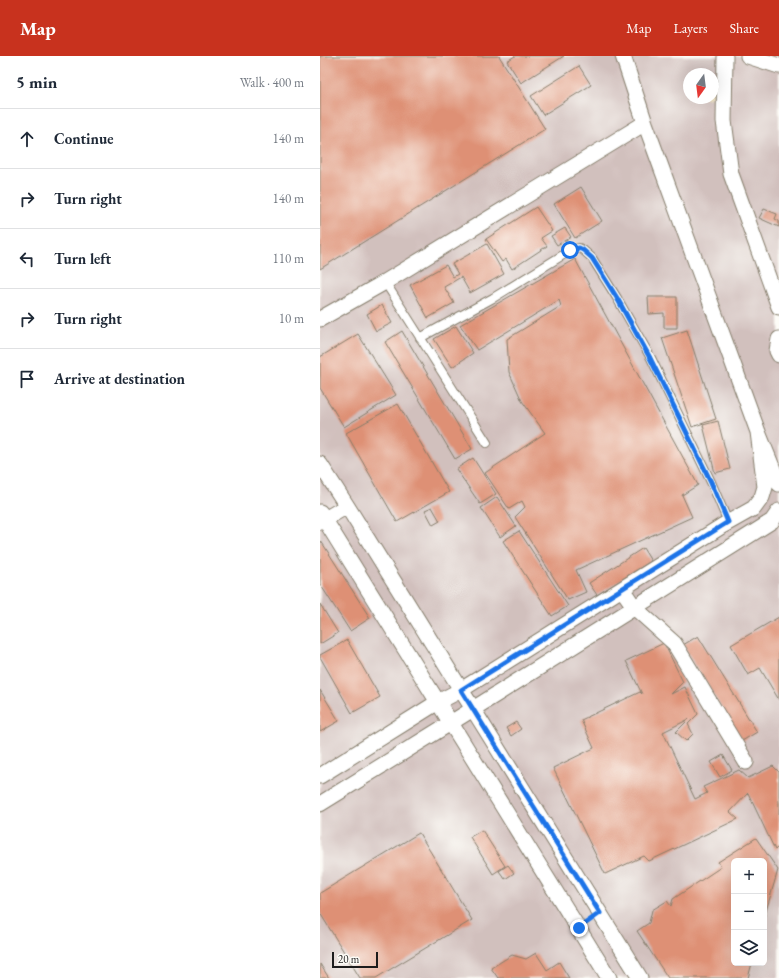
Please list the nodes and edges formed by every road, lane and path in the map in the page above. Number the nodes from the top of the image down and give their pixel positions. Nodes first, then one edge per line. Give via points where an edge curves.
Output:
1 (623, 56) edge
2 (725, 56) edge
3 (748, 56) edge
4 (779, 66) edge
5 (644, 123) junction
6 (385, 282) junction
7 (779, 306) edge
8 (320, 319) edge
9 (420, 338) junction
10 (779, 339) edge
11 (779, 355) edge
12 (758, 432) junction
13 (487, 443) dead end
14 (320, 464) edge
15 (779, 484) edge
16 (348, 506) junction
17 (779, 511) edge
18 (322, 518) edge
19 (728, 522) junction
20 (622, 589) junction
21 (635, 608) junction
22 (461, 690) junction
23 (438, 702) junction
24 (474, 710) junction
25 (450, 723) junction
26 (746, 762) dead end
27 (508, 765) junction
28 (320, 776) edge
29 (485, 778) junction
30 (320, 804) edge
31 (600, 913) junction
32 (579, 928) junction
33 (610, 978) edge
34 (640, 978) edge

1 - 5 street
2 - 7 street via 724,121 731,174
3 - 4 street
5 - 6 street
5 - 12 street
6 - 8 street
6 - 9 lane
9 - 13 lane
9 - 19 lane via 493,298 570,250 583,250 592,258 617,298 650,358
10 - 11 street
12 - 15 street
12 - 19 street via 765,486 762,497 754,508
14 - 16 street
16 - 18 street
16 - 22 street
17 - 21 street via 772,521
18 - 23 street
19 - 20 street
20 - 21 street
20 - 22 street
21 - 24 street
21 - 26 street via 674,643
22 - 23 street
22 - 24 street
23 - 25 street
23 - 28 street
24 - 25 street
24 - 27 street
25 - 29 street
25 - 30 street
27 - 29 street
27 - 31 street
29 - 32 street
31 - 32 street
31 - 34 street
32 - 33 street

